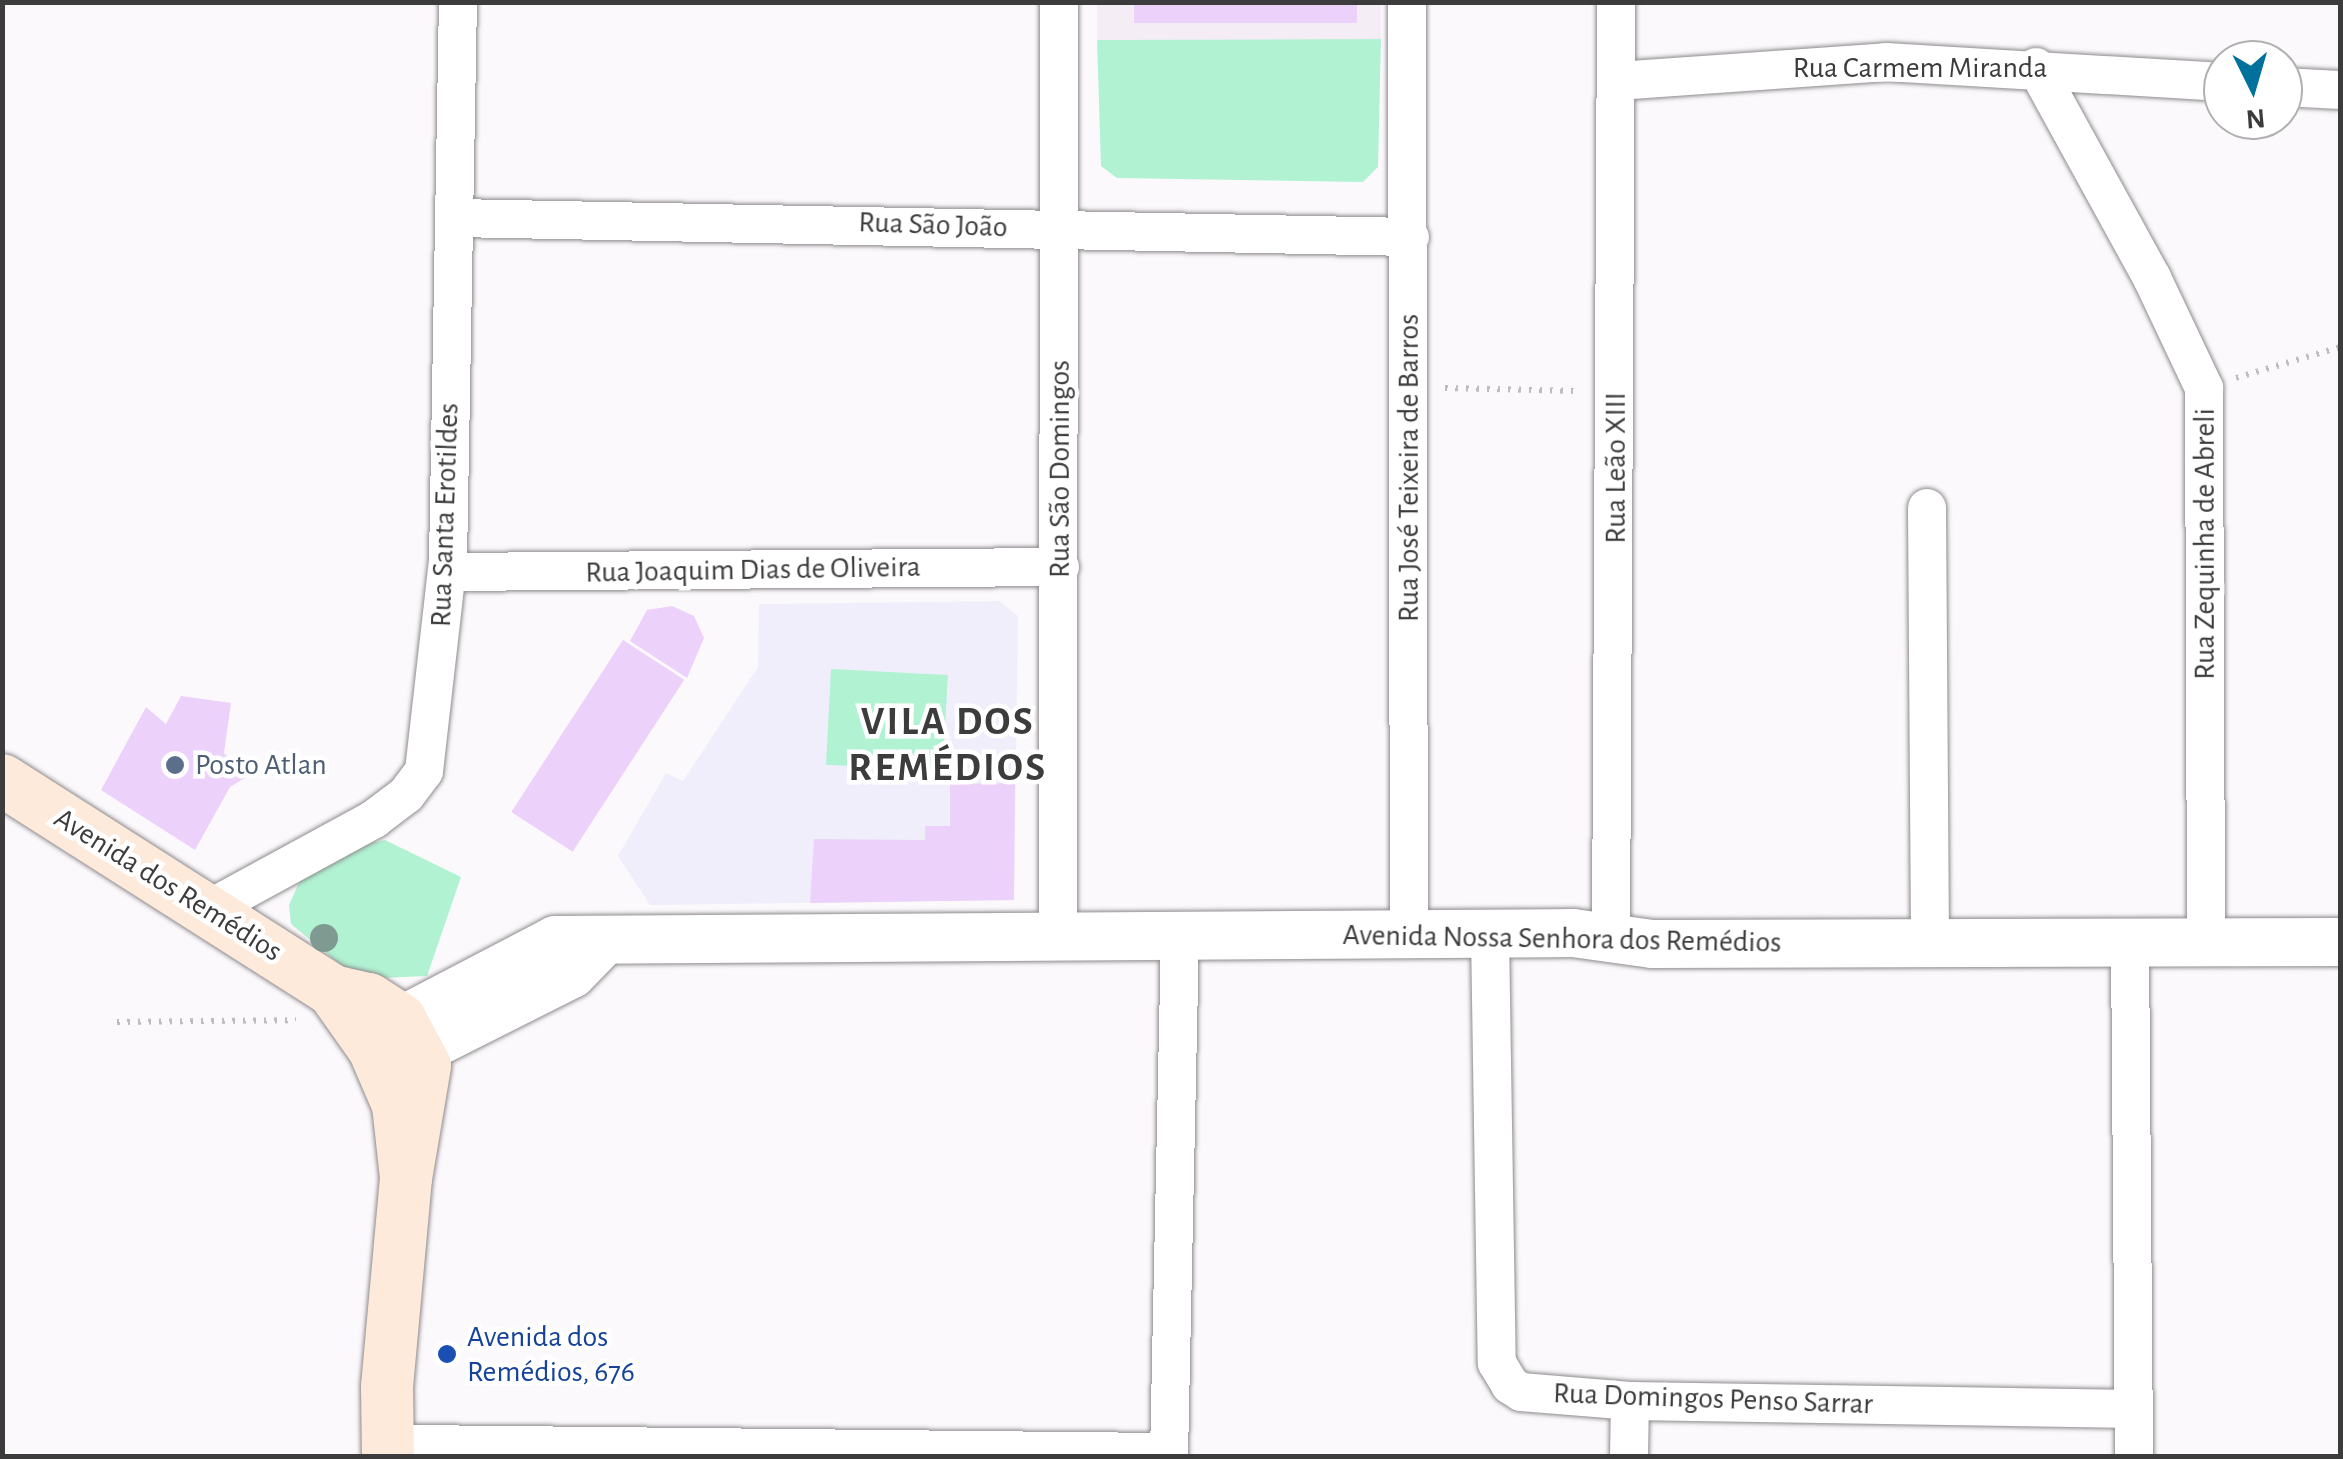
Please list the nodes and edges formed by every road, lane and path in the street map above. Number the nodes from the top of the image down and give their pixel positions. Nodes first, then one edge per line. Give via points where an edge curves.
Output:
1 (458, 2) edge
2 (1059, 2) edge
3 (1407, 2) edge
4 (1616, 2) edge
5 (2036, 67) junction
6 (2203, 80) edge
7 (1617, 82) junction
8 (2303, 88) edge
9 (2340, 90) edge
10 (456, 218) junction
11 (1060, 232) junction
12 (1410, 237) junction
13 (2340, 347) edge
14 (1408, 388) junction
15 (2204, 388) junction
16 (1616, 392) junction
17 (1927, 508) dead end
18 (1060, 567) junction
19 (447, 572) junction
20 (2, 780) edge
21 (210, 908) junction
22 (1180, 934) junction
23 (1410, 934) junction
24 (1490, 934) junction
25 (1611, 934) junction
26 (1058, 935) junction
27 (2206, 942) junction
28 (2340, 942) edge
29 (1930, 943) junction
30 (2130, 943) junction
31 (117, 1022) dead end
32 (376, 1031) junction
33 (1630, 1401) junction
34 (2134, 1409) junction
35 (404, 1452) edge
36 (1170, 1454) edge
37 (1629, 1456) edge
38 (2134, 1456) edge

1 - 10 street, Rua Santa Erotildes
2 - 11 street, Rua São Domingos
3 - 12 street, Rua José Teixeira de Barros
4 - 7 street, Rua Leão XIII
5 - 6 street, Rua Carmem Miranda
5 - 7 street, Rua Carmem Miranda via 1886,62
5 - 15 street, Rua Zequinha de Abreli
7 - 16 street, Rua Leão XIII
8 - 9 street
10 - 11 street, Rua São João via 995,224
10 - 19 street, Rua Santa Erotildes
11 - 12 street, Rua São João
11 - 18 street, Rua São Domingos
12 - 14 street, Rua José Teixeira de Barros
13 - 15 path
14 - 16 path
14 - 23 street, Rua José Teixeira de Barros
15 - 27 street, Rua Zequinha de Abreli
16 - 25 street, Rua Leão XIII
17 - 29 street
18 - 19 street, Rua Joaquim Dias de Oliveira
18 - 26 street, Rua São Domingos
19 - 21 street, Rua Santa Erotildes via 424,771 406,796 374,819
20 - 21 main road, Avenida dos Remédios
21 - 32 main road, Avenida dos Remédios
22 - 23 street, Avenida Nossa Senhora dos Remédios
22 - 26 street, Avenida Nossa Senhora dos Remédios
22 - 36 street
23 - 24 street, Avenida Nossa Senhora dos Remédios
24 - 25 street, Avenida Nossa Senhora dos Remédios
24 - 33 street, Rua Domingos Penso Sarrar via 1497,1363 1521,1392
25 - 29 street, Avenida Nossa Senhora dos Remédios via 1652,944
26 - 32 street, Avenida Nossa Senhora dos Remédios via 603,942 572,974
27 - 28 street, Avenida Nossa Senhora dos Remédios
27 - 30 street, Avenida Nossa Senhora dos Remédios
29 - 30 street, Avenida Nossa Senhora dos Remédios
30 - 34 street
31 - 32 path
32 - 35 main road via 398,1105 406,1178 387,1387
33 - 34 street, Rua Domingos Penso Sarrar
33 - 37 street
34 - 38 street
35 - 36 street

